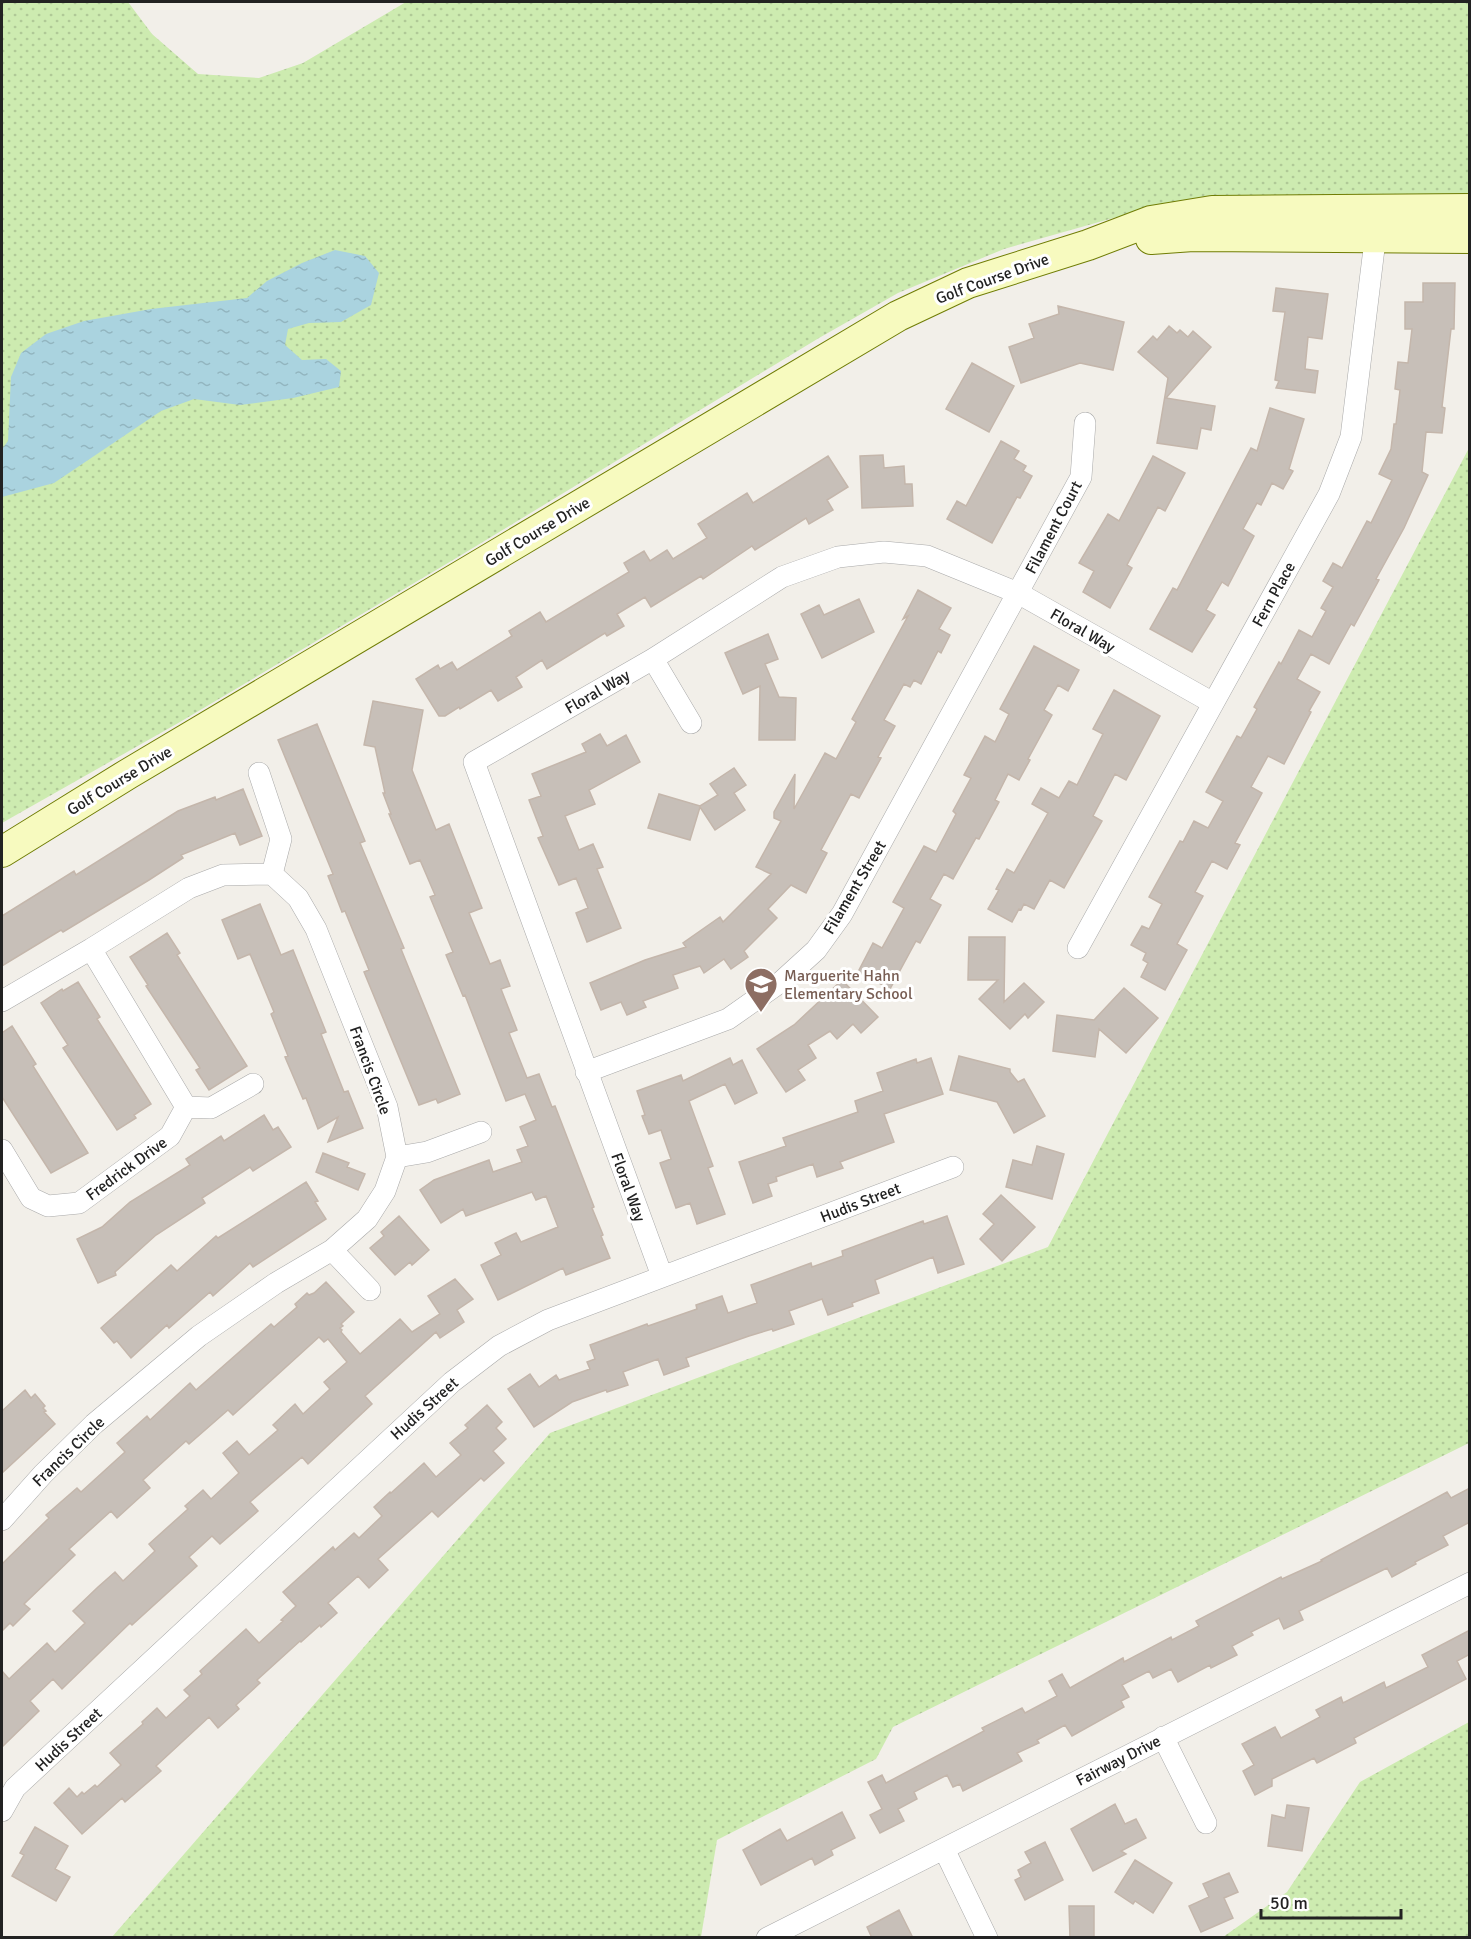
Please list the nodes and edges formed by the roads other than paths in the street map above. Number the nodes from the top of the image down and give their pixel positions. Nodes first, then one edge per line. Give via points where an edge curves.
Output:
1 (1470, 209) edge
2 (1377, 224) junction
3 (1470, 238) edge
4 (1085, 423) dead end
5 (1017, 593) junction
6 (653, 658) junction
7 (1214, 703) junction
8 (691, 723) dead end
9 (259, 772) dead end
10 (2, 852) edge
11 (272, 874) junction
12 (1078, 948) dead end
13 (91, 950) junction
14 (2, 1001) edge
15 (586, 1072) junction
16 (253, 1084) dead end
17 (186, 1107) junction
18 (480, 1132) dead end
19 (2, 1150) edge
20 (397, 1157) junction
21 (953, 1167) dead end
22 (332, 1250) junction
23 (662, 1276) junction
24 (370, 1290) dead end
25 (2, 1520) edge
26 (1470, 1583) edge
27 (1163, 1737) junction
28 (2, 1811) edge
29 (1206, 1823) dead end
30 (944, 1850) junction
31 (767, 1938) edge
32 (987, 1938) edge

1 - 2 street, Golf Course Drive
2 - 3 street, Golf Course Drive
2 - 7 street, Fern Place via 1351,437 1329,494
2 - 10 street, Golf Course Drive via 1088,245 968,283 898,316
4 - 5 street, Filament Court via 1081,477
5 - 6 street, Floral Way via 927,556 884,552 838,557 782,577
5 - 7 street, Floral Way
5 - 15 street, Filament Street via 842,914 816,950 782,981 728,1018
6 - 8 street
6 - 15 street, Floral Way via 474,762
7 - 12 street, Fern Place
9 - 11 street via 281,839
11 - 13 street via 223,875 189,888
11 - 20 street, Francis Circle via 298,898 316,929 387,1107
13 - 14 street
13 - 17 street
15 - 23 street, Floral Way
16 - 17 street via 212,1108
17 - 19 street, Fredrick Drive via 170,1136 79,1203 48,1206 31,1198
18 - 20 street via 427,1152
20 - 22 street, Francis Circle via 385,1191 367,1219
21 - 23 street, Hudis Street
22 - 24 street
22 - 25 street, Francis Circle via 199,1336 94,1424
23 - 28 street, Hudis Street via 548,1320 499,1346 452,1382 15,1788
26 - 27 street, Fairway Drive
27 - 29 street
27 - 30 street, Fairway Drive
30 - 31 street, Fairway Drive
30 - 32 street

